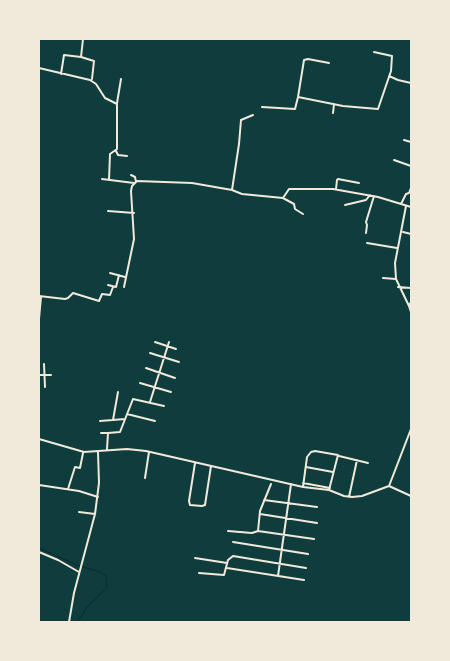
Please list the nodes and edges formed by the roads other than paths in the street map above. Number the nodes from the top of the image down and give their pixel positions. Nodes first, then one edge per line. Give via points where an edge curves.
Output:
1 (83, 39) edge
2 (374, 52) dead end
3 (81, 57) junction
4 (329, 63) dead end
5 (39, 68) edge
6 (61, 74) junction
7 (389, 76) junction
8 (121, 79) dead end
9 (92, 80) junction
10 (411, 83) edge
11 (298, 97) junction
12 (117, 104) junction
13 (334, 104) junction
14 (262, 108) dead end
15 (332, 113) dead end
16 (253, 115) dead end
17 (404, 140) dead end
18 (411, 142) edge
19 (116, 151) junction
20 (128, 156) dead end
21 (394, 160) dead end
22 (411, 166) edge
23 (131, 175) dead end
24 (102, 179) dead end
25 (109, 180) junction
26 (135, 183) junction
27 (359, 183) dead end
28 (411, 188) edge
29 (336, 189) junction
30 (232, 190) junction
31 (370, 195) junction
32 (374, 196) junction
33 (283, 198) junction
34 (401, 204) junction
35 (345, 205) dead end
36 (406, 206) junction
37 (411, 207) edge
38 (108, 211) dead end
39 (134, 213) junction
40 (303, 214) dead end
41 (403, 232) junction
42 (366, 233) dead end
43 (411, 234) edge
44 (367, 243) dead end
45 (397, 248) junction
46 (110, 273) dead end
47 (119, 275) junction
48 (125, 277) junction
49 (383, 278) dead end
50 (396, 279) junction
51 (108, 285) dead end
52 (398, 286) junction
53 (114, 287) junction
54 (124, 287) dead end
55 (411, 288) edge
56 (40, 296) edge
57 (411, 302) edge
58 (409, 306) junction
59 (411, 312) edge
60 (39, 319) edge
61 (155, 342) dead end
62 (169, 342) dead end
63 (167, 346) junction
64 (176, 349) dead end
65 (150, 353) dead end
66 (164, 358) junction
67 (179, 362) dead end
68 (44, 364) dead end
69 (146, 368) dead end
70 (160, 373) junction
71 (39, 375) edge
72 (44, 375) junction
73 (51, 375) dead end
74 (175, 378) dead end
75 (140, 384) dead end
76 (45, 387) dead end
77 (155, 387) junction
78 (118, 392) dead end
79 (170, 392) dead end
80 (150, 402) junction
81 (164, 406) dead end
82 (126, 414) junction
83 (125, 419) junction
84 (100, 420) dead end
85 (113, 420) junction
86 (155, 420) dead end
87 (411, 429) edge
88 (101, 433) dead end
89 (108, 433) junction
90 (39, 439) edge
91 (107, 450) junction
92 (84, 452) junction
93 (98, 452) junction
94 (149, 452) junction
95 (338, 455) junction
96 (357, 460) junction
97 (195, 463) junction
98 (368, 463) dead end
99 (210, 466) junction
100 (306, 466) junction
101 (333, 472) junction
102 (145, 478) dead end
103 (303, 483) junction
104 (271, 484) dead end
105 (291, 484) junction
106 (39, 485) edge
107 (389, 486) junction
108 (303, 487) junction
109 (68, 489) junction
110 (330, 489) junction
111 (79, 491) junction
112 (78, 496) dead end
113 (411, 496) edge
114 (98, 497) junction
115 (349, 497) junction
116 (264, 500) junction
117 (289, 502) junction
118 (317, 507) dead end
119 (79, 512) dead end
120 (95, 514) junction
121 (260, 514) junction
122 (286, 518) junction
123 (317, 523) dead end
124 (228, 531) dead end
125 (258, 531) junction
126 (284, 534) junction
127 (314, 539) dead end
128 (233, 542) dead end
129 (282, 549) junction
130 (39, 552) edge
131 (308, 554) dead end
132 (195, 558) dead end
133 (228, 563) junction
134 (280, 564) junction
135 (226, 568) junction
136 (306, 568) dead end
137 (80, 572) junction
138 (199, 573) dead end
139 (278, 576) junction
140 (304, 580) dead end
141 (69, 622) edge

1 - 3 street
2 - 7 street via 392,56
3 - 6 street via 64,56
3 - 9 street via 94,61
4 - 11 street via 304,60
5 - 6 street
6 - 9 street
7 - 10 street
7 - 13 street via 378,109
8 - 12 street
9 - 12 street via 105,98
11 - 13 street
11 - 14 street via 293,110
12 - 19 street
13 - 15 street
16 - 30 street via 241,120
17 - 18 street
19 - 20 street via 118,155
19 - 25 street via 110,154
21 - 22 street
23 - 26 street via 135,176
24 - 25 street
25 - 26 street
26 - 30 street via 192,183
26 - 39 street via 131,191
27 - 29 street via 338,179
28 - 34 street
29 - 31 street
29 - 33 street via 290,188
30 - 33 street
31 - 32 street
31 - 35 street via 366,200
32 - 34 street
32 - 42 street
33 - 40 street
34 - 36 street
36 - 37 street
36 - 41 street
38 - 39 street
39 - 48 street via 134,239
41 - 43 street
41 - 45 street
44 - 45 street
45 - 50 street
46 - 47 street
47 - 48 street
47 - 53 street via 117,287
48 - 54 street
49 - 50 street
50 - 52 street
51 - 53 street
52 - 55 street
52 - 58 street
53 - 56 street via 110,295 102,294 99,302 73,293 67,299
56 - 60 street
57 - 58 street
58 - 59 street
61 - 63 street
62 - 63 street
63 - 64 street
63 - 66 street
65 - 66 street
66 - 67 street
66 - 70 street
68 - 72 street
69 - 70 street
70 - 74 street
70 - 77 street
71 - 72 street
72 - 73 street
72 - 76 street
75 - 77 street
77 - 79 street
77 - 80 street
78 - 85 street
80 - 81 street
80 - 82 street via 133,399
82 - 83 street
82 - 86 street
83 - 85 street
83 - 89 street via 119,432
84 - 85 street
87 - 107 street
88 - 89 street
89 - 91 street
90 - 92 street
91 - 93 street
91 - 94 street
92 - 93 street
92 - 109 street via 80,468 75,467
93 - 114 street
94 - 97 street
94 - 102 street
95 - 96 street
95 - 100 street via 313,451 307,457
95 - 101 street
96 - 98 street
96 - 115 street
97 - 99 street
97 - 99 street via 190,505 205,505
99 - 105 street
100 - 101 street
100 - 103 street
101 - 110 street
103 - 108 street
103 - 110 street
104 - 116 street
105 - 108 street
105 - 117 street
106 - 109 street
107 - 113 street
107 - 115 street
108 - 110 street
109 - 111 street
110 - 115 street
111 - 112 street
111 - 114 street
114 - 120 street
116 - 117 street
116 - 121 street
117 - 118 street
117 - 122 street
119 - 120 street
120 - 137 street
121 - 122 street
121 - 125 street
122 - 123 street
122 - 126 street
124 - 125 street
125 - 126 street
126 - 127 street
126 - 129 street
128 - 129 street
129 - 131 street
129 - 134 street
130 - 137 street
132 - 133 street
133 - 134 street via 233,556
133 - 135 street
134 - 136 street
134 - 139 street
135 - 138 street via 223,576
135 - 139 street
137 - 141 street
139 - 140 street

